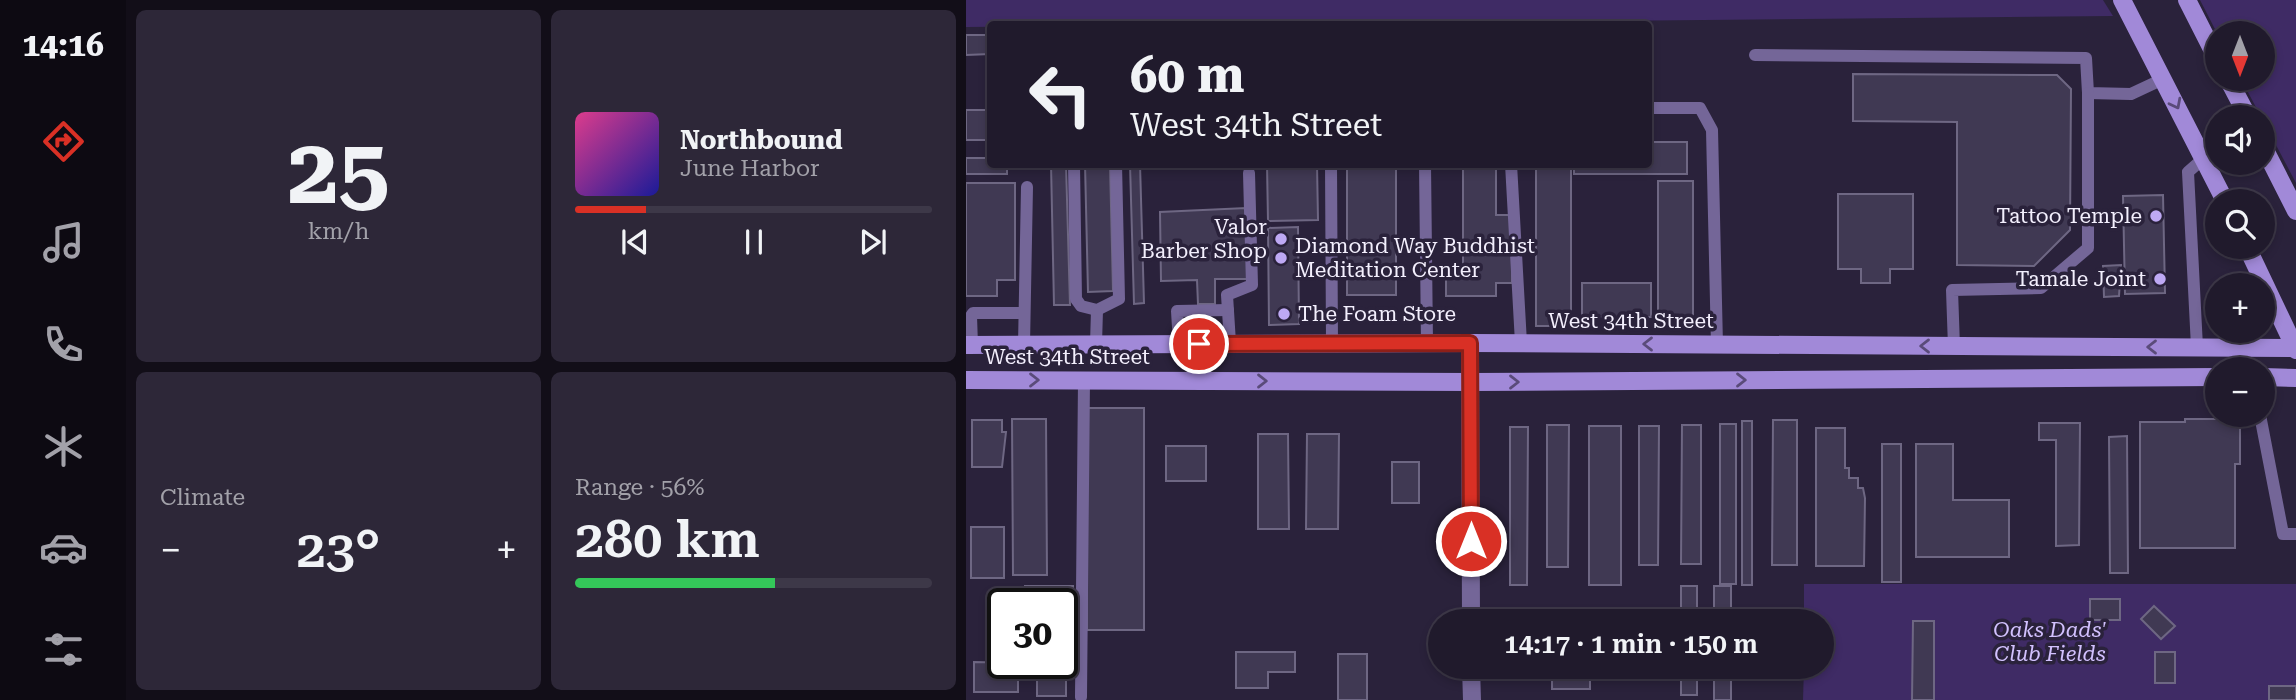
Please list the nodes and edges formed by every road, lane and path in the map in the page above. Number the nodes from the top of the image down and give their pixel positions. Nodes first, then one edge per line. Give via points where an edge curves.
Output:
1 (2123, 0) edge
2 (2187, 0) edge
3 (2205, 35) edge
4 (1755, 55) dead end
5 (2163, 79) junction
6 (2088, 93) junction
7 (1652, 108) edge
8 (2204, 158) junction
9 (1074, 168) edge
10 (1116, 168) edge
11 (1331, 168) edge
12 (1424, 168) edge
13 (1511, 168) edge
14 (2275, 170) edge
15 (1249, 173) dead end
16 (1027, 187) dead end
17 (2219, 189) edge
18 (2296, 211) edge
19 (2253, 259) edge
20 (1097, 310) junction
21 (1228, 310) junction
22 (1024, 313) junction
23 (1230, 343) junction
24 (1332, 343) junction
25 (1427, 343) junction
26 (1470, 343) junction
27 (1521, 343) junction
28 (1096, 344) junction
29 (1179, 344) junction
30 (1199, 344) junction
31 (969, 345) edge
32 (1024, 345) junction
33 (1717, 345) junction
34 (1954, 347) junction
35 (2197, 347) junction
36 (2295, 349) edge
37 (2205, 377) edge
38 (2275, 377) edge
39 (2296, 378) edge
40 (1953, 379) junction
41 (966, 380) edge
42 (1084, 380) junction
43 (1199, 381) junction
44 (1471, 382) junction
45 (2262, 427) edge
46 (2296, 534) edge
47 (1471, 609) edge
48 (1471, 679) edge
49 (1081, 697) dead end
50 (1472, 700) edge

1 - 5 main road
2 - 3 main road
4 - 6 lane via 2085,58
5 - 6 lane via 2131,94
5 -> 8 main road
6 - 34 lane via 2088,248 2041,288 1952,290
7 - 33 lane via 1700,108 1712,131
8 - 17 main road
8 - 35 lane via 2188,172
9 - 20 lane via 1076,299 1081,306
10 - 20 lane via 1119,299
11 - 24 lane
12 - 25 lane
13 - 27 lane
14 - 18 main road
15 - 21 lane via 1252,285 1227,295
16 - 22 lane
19 - 36 main road
20 - 28 lane
21 - 23 lane
21 - 29 lane via 1177,311
22 - 31 lane via 973,313
22 - 32 lane
23 - 24 main road, West 34th Street
23 - 30 main road, West 34th Street
24 - 25 main road, West 34th Street
25 - 26 main road, West 34th Street
26 - 27 main road, West 34th Street
26 - 44 street
33 -> 27 main road, West 34th Street
28 - 29 main road, West 34th Street
28 - 32 main road, West 34th Street
29 - 30 main road, West 34th Street
30 - 43 main road
31 - 32 main road, West 34th Street
34 -> 33 main road, West 34th Street
35 -> 34 main road, West 34th Street
34 - 40 main road
35 - 36 main road, West 34th Street
37 - 40 main road, West 34th Street
38 - 39 main road
44 -> 40 main road, West 34th Street
41 -> 42 main road, West 34th Street
42 - 43 main road, West 34th Street
42 - 49 lane
43 -> 44 main road, West 34th Street
44 - 47 street
45 - 46 lane via 2283,534
48 - 50 street

